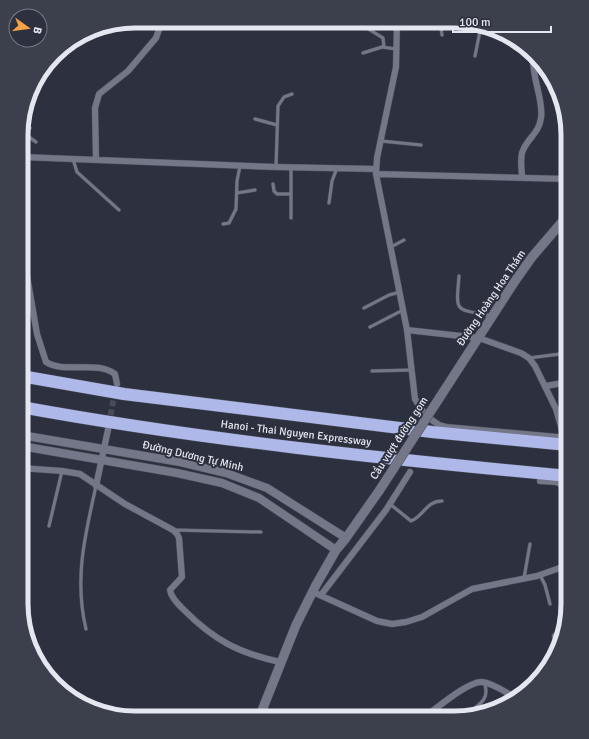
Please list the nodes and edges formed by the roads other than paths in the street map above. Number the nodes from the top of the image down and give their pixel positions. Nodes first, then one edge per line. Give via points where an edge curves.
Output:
1 (160, 28) edge
2 (367, 28) dead end
3 (397, 28) edge
4 (441, 28) edge
5 (480, 32) edge
6 (442, 35) dead end
7 (384, 47) junction
8 (397, 49) junction
9 (363, 53) dead end
10 (475, 56) dead end
11 (533, 62) edge
12 (292, 94) dead end
13 (255, 118) dead end
14 (277, 125) junction
15 (28, 136) edge
16 (380, 141) junction
17 (36, 142) dead end
18 (421, 145) dead end
19 (28, 158) edge
20 (72, 159) junction
21 (96, 160) junction
22 (240, 166) junction
23 (276, 167) junction
24 (291, 168) junction
25 (337, 168) junction
26 (376, 171) junction
27 (522, 178) junction
28 (561, 179) edge
29 (273, 184) dead end
30 (255, 190) dead end
31 (237, 193) junction
32 (291, 194) junction
33 (329, 203) dead end
34 (119, 210) dead end
35 (291, 218) dead end
36 (561, 223) edge
37 (223, 224) dead end
38 (404, 240) dead end
39 (392, 247) junction
40 (459, 276) dead end
41 (28, 288) edge
42 (400, 292) junction
43 (364, 308) dead end
44 (403, 310) junction
45 (493, 317) junction
46 (370, 327) dead end
47 (407, 330) junction
48 (479, 338) junction
49 (561, 354) edge
50 (529, 358) junction
51 (412, 370) junction
52 (372, 371) dead end
53 (28, 377) edge
54 (561, 383) edge
55 (116, 384) tunnel mouth
56 (546, 386) junction
57 (440, 398) joint
58 (28, 408) edge
59 (561, 423) edge
60 (109, 425) tunnel mouth
61 (28, 436) edge
62 (561, 439) edge
63 (561, 440) edge
64 (28, 447) edge
65 (104, 449) junction
66 (102, 460) junction
67 (28, 469) edge
68 (62, 471) junction
69 (410, 472) dead end
70 (561, 475) edge
71 (540, 481) dead end
72 (561, 484) edge
73 (96, 486) junction
74 (442, 501) dead end
75 (390, 504) junction
76 (49, 526) dead end
77 (173, 530) junction
78 (261, 532) dead end
79 (346, 538) junction
80 (530, 544) dead end
81 (336, 550) junction
82 (561, 568) edge
83 (540, 575) junction
84 (524, 578) junction
85 (317, 594) junction
86 (550, 604) dead end
87 (86, 629) dead end
88 (280, 662) junction
89 (484, 682) junction
90 (511, 695) edge
91 (474, 709) edge
92 (262, 711) edge
93 (433, 711) edge

1 - 21 street via 156,38 128,71 99,94 95,108
2 - 7 lane via 383,38
3 - 8 street
4 - 6 lane
5 - 10 lane
7 - 8 lane
7 - 9 lane
8 - 16 street via 393,83
11 - 27 street via 542,110 538,130 523,152
12 - 14 lane via 280,101
13 - 14 lane
14 - 23 lane
15 - 17 lane
16 - 18 lane
16 - 26 street
19 - 20 street
20 - 21 street
20 - 34 lane via 77,172
21 - 22 street
22 - 23 street
22 - 31 lane
23 - 24 street
24 - 25 street
24 - 32 lane
25 - 26 street
25 - 33 lane
26 - 27 street
26 - 39 street
27 - 28 street
29 - 32 lane via 277,194
30 - 31 lane
31 - 37 lane via 236,209 231,221
32 - 35 lane
36 - 45 main road, Đường Hoàng Hoa Thám via 532,257
38 - 39 lane
39 - 42 street
40 - 45 lane via 458,307
41 - 55 street via 37,334 46,362 106,369 115,374
42 - 43 lane
42 - 44 street
44 - 46 lane
44 - 47 street
45 - 48 main road, Đường Hoàng Hoa Thám
47 - 48 street
47 - 51 street
48 - 50 street
48 - 57 main road, Đường Hoàng Hoa Thám
49 - 50 lane
50 - 56 street
51 - 52 lane
51 - 62 street via 415,400 420,409 439,425
53 - 63 highway, Hanoi - Thai Nguyen Expressway via 124,394 424,431
54 - 56 street
56 - 59 street
57 - 79 main road, Cầu vượt đường gom, bridge
58 - 70 highway, Hanoi - Thai Nguyen Expressway via 123,425 427,463
60 - 65 street
61 - 65 street, Đường Dương Tự Minh
64 - 66 street, Đường Dương Tự Minh
65 - 66 street
65 - 79 street, Đường Dương Tự Minh via 180,462 245,479 267,488
66 - 73 street
66 - 81 street, Đường Dương Tự Minh via 177,473 240,490 259,498
67 - 68 street
68 - 73 street via 80,474
68 - 76 lane
69 - 75 street
71 - 72 street
73 - 77 street
73 - 87 lane via 80,576 79,594
74 - 75 lane via 428,505 411,521
75 - 85 street
77 - 78 lane
77 - 88 street via 179,538 182,573 180,580 170,590 172,597 190,616 220,640 239,651
79 - 81 main road
80 - 84 lane
81 - 85 main road
82 - 83 street
83 - 84 street
83 - 86 lane
84 - 85 street via 472,589 422,618 392,624 377,621
85 - 88 main road
88 - 92 main road
89 - 90 street
89 - 91 lane via 485,699
89 - 93 street via 470,685

